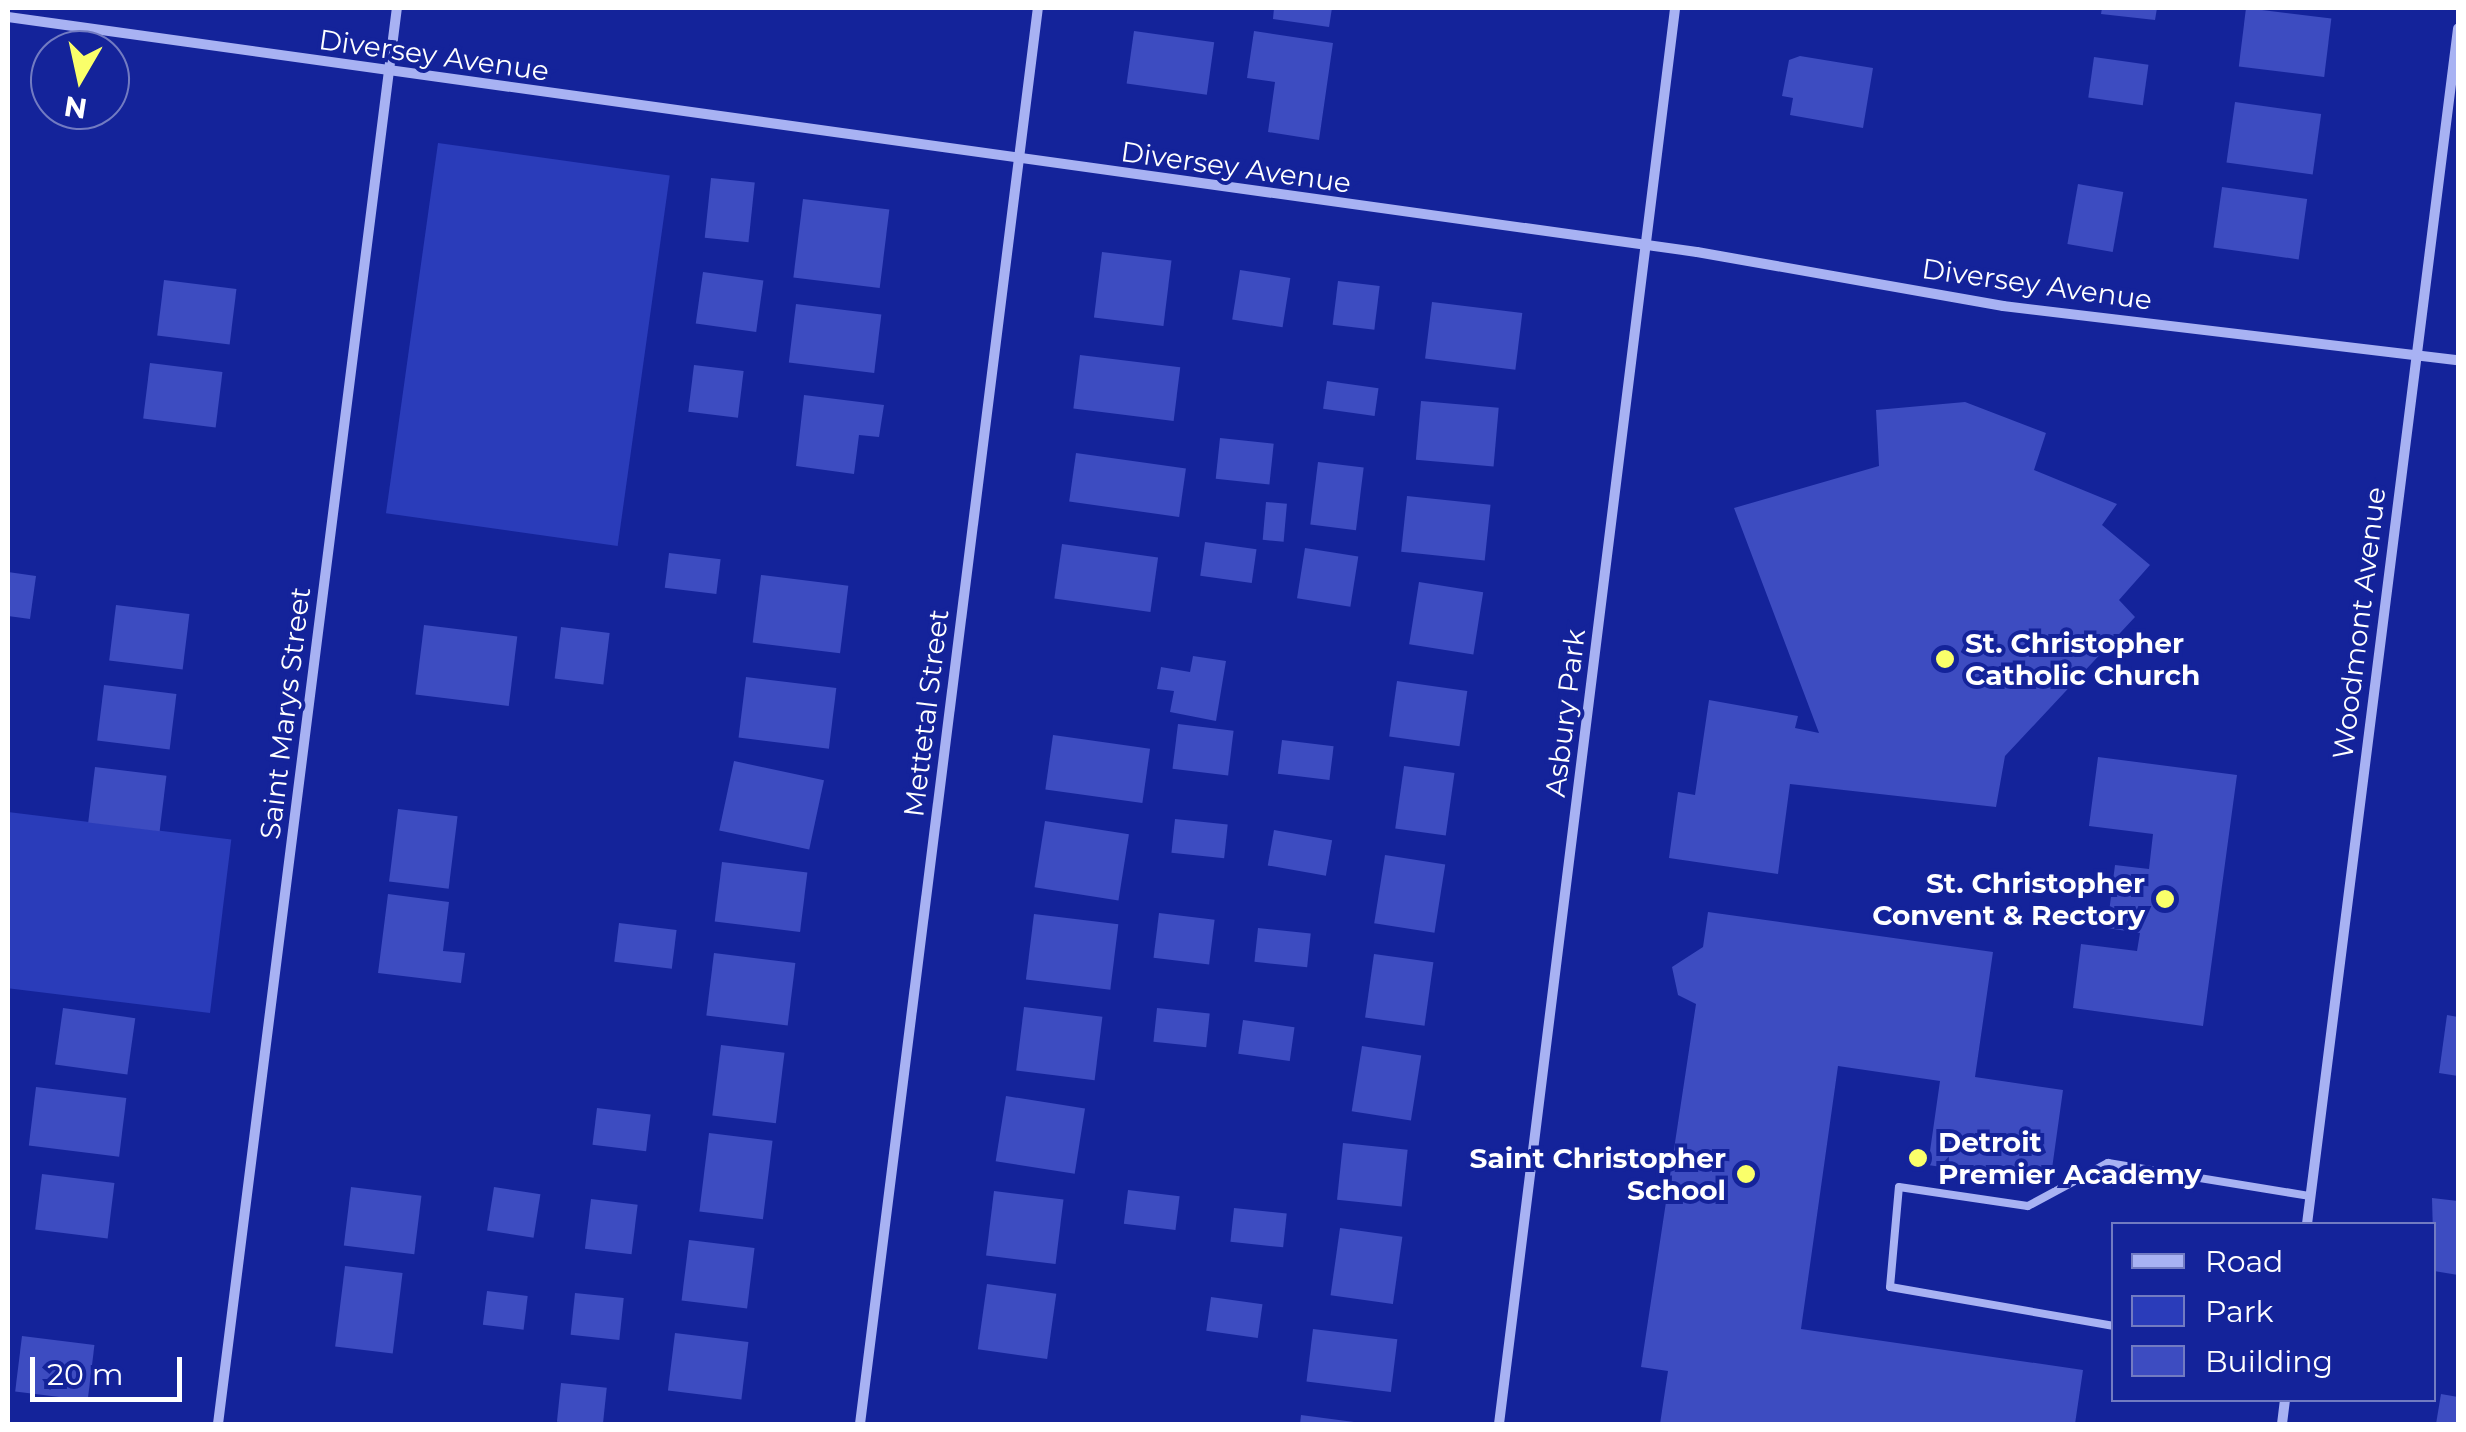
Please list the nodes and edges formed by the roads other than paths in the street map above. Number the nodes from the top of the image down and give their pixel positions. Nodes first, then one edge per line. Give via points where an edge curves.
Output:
1 (398, 8) edge
2 (1038, 8) edge
3 (1675, 8) edge
4 (8, 17) edge
5 (2458, 28) edge
6 (390, 72) junction
7 (1019, 160) junction
8 (1646, 245) junction
9 (2416, 354) junction
10 (2458, 360) edge
11 (2310, 1196) junction
12 (2307, 1222) edge
13 (2111, 1325) edge
14 (218, 1424) edge
15 (860, 1424) edge
16 (1499, 1424) edge

1 - 6 street, Saint Marys Street
2 - 7 street, Mettetal Street
3 - 8 street, Asbury Park
4 - 6 street, Diversey Avenue
5 - 9 street, Woodmont Avenue
6 - 7 street, Diversey Avenue
6 - 14 street, Saint Marys Street
7 - 8 street, Diversey Avenue
7 - 15 street, Mettetal Street
8 - 9 street, Diversey Avenue via 2003,306
8 - 16 street, Asbury Park
9 - 10 street, Diversey Avenue
9 - 11 street, Woodmont Avenue
11 - 12 street, Woodmont Avenue
11 - 13 lane via 2108,1163 2028,1206 1899,1188 1890,1287

